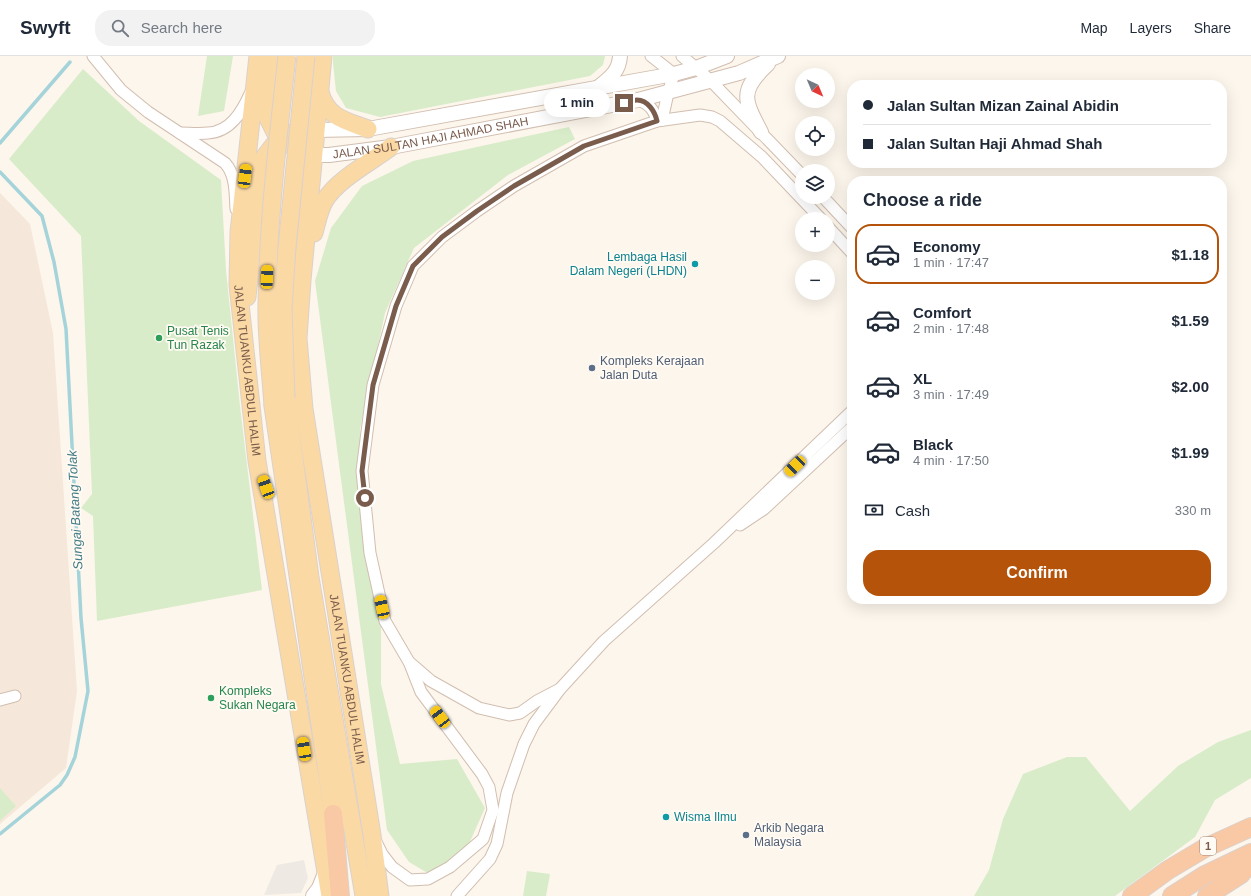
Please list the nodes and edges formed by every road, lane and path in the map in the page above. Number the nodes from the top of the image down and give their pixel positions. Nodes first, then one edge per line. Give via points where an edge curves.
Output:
1 (93, 56) edge
2 (287, 56) edge
3 (306, 56) edge
4 (620, 56) edge
5 (651, 56) edge
6 (682, 56) edge
7 (727, 56) edge
8 (323, 57) edge
9 (776, 57) edge
10 (267, 58) edge
11 (696, 68) junction
12 (674, 74) junction
13 (711, 81) junction
14 (598, 87) junction
15 (254, 88) junction
16 (320, 92) junction
17 (668, 92) junction
18 (638, 100) junction
19 (660, 120) junction
20 (368, 129) junction
21 (316, 130) junction
22 (179, 132) junction
23 (761, 132) junction
24 (280, 137) junction
25 (391, 147) junction
26 (313, 155) junction
27 (795, 168) edge
28 (830, 204) edge
29 (814, 212) edge
30 (847, 223) edge
31 (247, 232) junction
32 (835, 234) edge
33 (306, 236) junction
34 (847, 247) edge
35 (302, 280) junction
36 (279, 402) junction
37 (847, 416) edge
38 (847, 432) edge
39 (291, 439) junction
40 (256, 461) junction
41 (714, 543) junction
42 (409, 662) junction
43 (348, 686) junction
44 (560, 689) junction
45 (15, 696) dead end
46 (0, 700) edge
47 (324, 717) junction
48 (333, 814) junction
49 (1251, 827) edge
50 (372, 835) junction
51 (1251, 853) edge
52 (1251, 860) edge
53 (325, 873) junction
54 (313, 896) edge
55 (330, 896) edge
56 (340, 896) edge
57 (348, 896) edge
58 (364, 896) edge
59 (380, 896) edge
60 (456, 896) edge
61 (1132, 896) edge
62 (1172, 896) edge
63 (1207, 896) edge

1 - 22 street via 121,90
2 - 36 main road, JALAN TUANKU ABDUL HALIM, bridge via 274,166 267,306
3 - 36 main road, JALAN TUANKU ABDUL HALIM, bridge via 287,248
4 - 14 street via 614,74
5 - 12 street
6 - 11 street
7 - 11 street, JALAN SULTAN HAJI AHMAD SHAH
8 - 10 main road via 304,86 294,88 280,85
8 - 16 main road, JALAN TUANKU ABDUL HALIM
9 - 13 street, JALAN SULTAN HAJI AHMAD SHAH via 739,73
9 - 23 street via 754,77 746,96 749,110
10 - 15 main road, JALAN TUANKU ABDUL HALIM
10 - 24 main road via 266,114
11 - 12 street, JALAN SULTAN HAJI AHMAD SHAH
11 - 13 street
12 - 14 street, JALAN SULTAN HAJI AHMAD SHAH
12 - 17 street
13 - 17 street, JALAN SULTAN HAJI AHMAD SHAH
13 - 23 street
14 - 20 street, JALAN SULTAN HAJI AHMAD SHAH
15 - 22 street via 235,120 225,128 210,133
15 - 31 main road, JALAN TUANKU ABDUL HALIM
16 - 20 main road via 324,104 332,114
16 - 21 main road, JALAN TUANKU ABDUL HALIM
17 - 18 street, JALAN SULTAN HAJI AHMAD SHAH
17 - 19 street
18 - 19 street via 646,103
18 - 25 street, JALAN SULTAN HAJI AHMAD SHAH
19 - 29 street via 700,115 720,121 762,157
19 - 42 street via 584,146 514,186 442,237 413,266 396,306 373,385 362,471 370,553 385,621
20 - 21 street, JALAN SULTAN HAJI AHMAD SHAH
21 - 24 main road via 298,131
21 - 26 main road, JALAN TUANKU ABDUL HALIM
22 - 31 street via 230,169
23 - 27 street
24 - 26 main road via 293,149
24 - 31 main road via 262,160
25 - 26 street, JALAN SULTAN HAJI AHMAD SHAH
25 - 35 main road via 352,174 325,200
26 - 33 main road, JALAN TUANKU ABDUL HALIM
28 - 30 street
31 - 33 main road via 269,206 284,201 293,204 299,212 304,221
31 - 40 main road, JALAN TUANKU ABDUL HALIM via 238,285
32 - 34 street
33 - 35 main road, JALAN TUANKU ABDUL HALIM
35 - 43 main road, JALAN TUANKU ABDUL HALIM via 298,338 304,409
36 - 39 main road, JALAN TUANKU ABDUL HALIM
36 - 47 main road, JALAN TUANKU ABDUL HALIM
37 - 41 street
38 - 41 street via 764,509
39 - 43 main road
39 - 47 main road, JALAN TUANKU ABDUL HALIM via 310,576
40 - 47 main road via 266,487 301,653
40 - 53 main road, JALAN TUANKU ABDUL HALIM
41 - 44 street via 604,641
42 - 44 street via 431,682 480,708 509,715 520,713
42 - 50 street via 421,692 482,774 489,787 493,810 483,839 450,867 428,879 410,880 392,867
43 - 50 main road, JALAN TUANKU ABDUL HALIM
44 - 60 street via 534,724 524,744 507,793 497,844 490,858
45 - 46 street
47 - 48 main road, JALAN TUANKU ABDUL HALIM
47 - 58 main road, JALAN TUANKU ABDUL HALIM
48 - 56 highway
48 - 57 main road, JALAN TUANKU ABDUL HALIM
49 - 61 highway, 1 via 1204,848
50 - 59 main road, JALAN TUANKU ABDUL HALIM
51 - 62 highway, 1 via 1205,875
52 - 63 highway via 1241,874
53 - 54 street via 320,888
53 - 55 main road, JALAN TUANKU ABDUL HALIM

